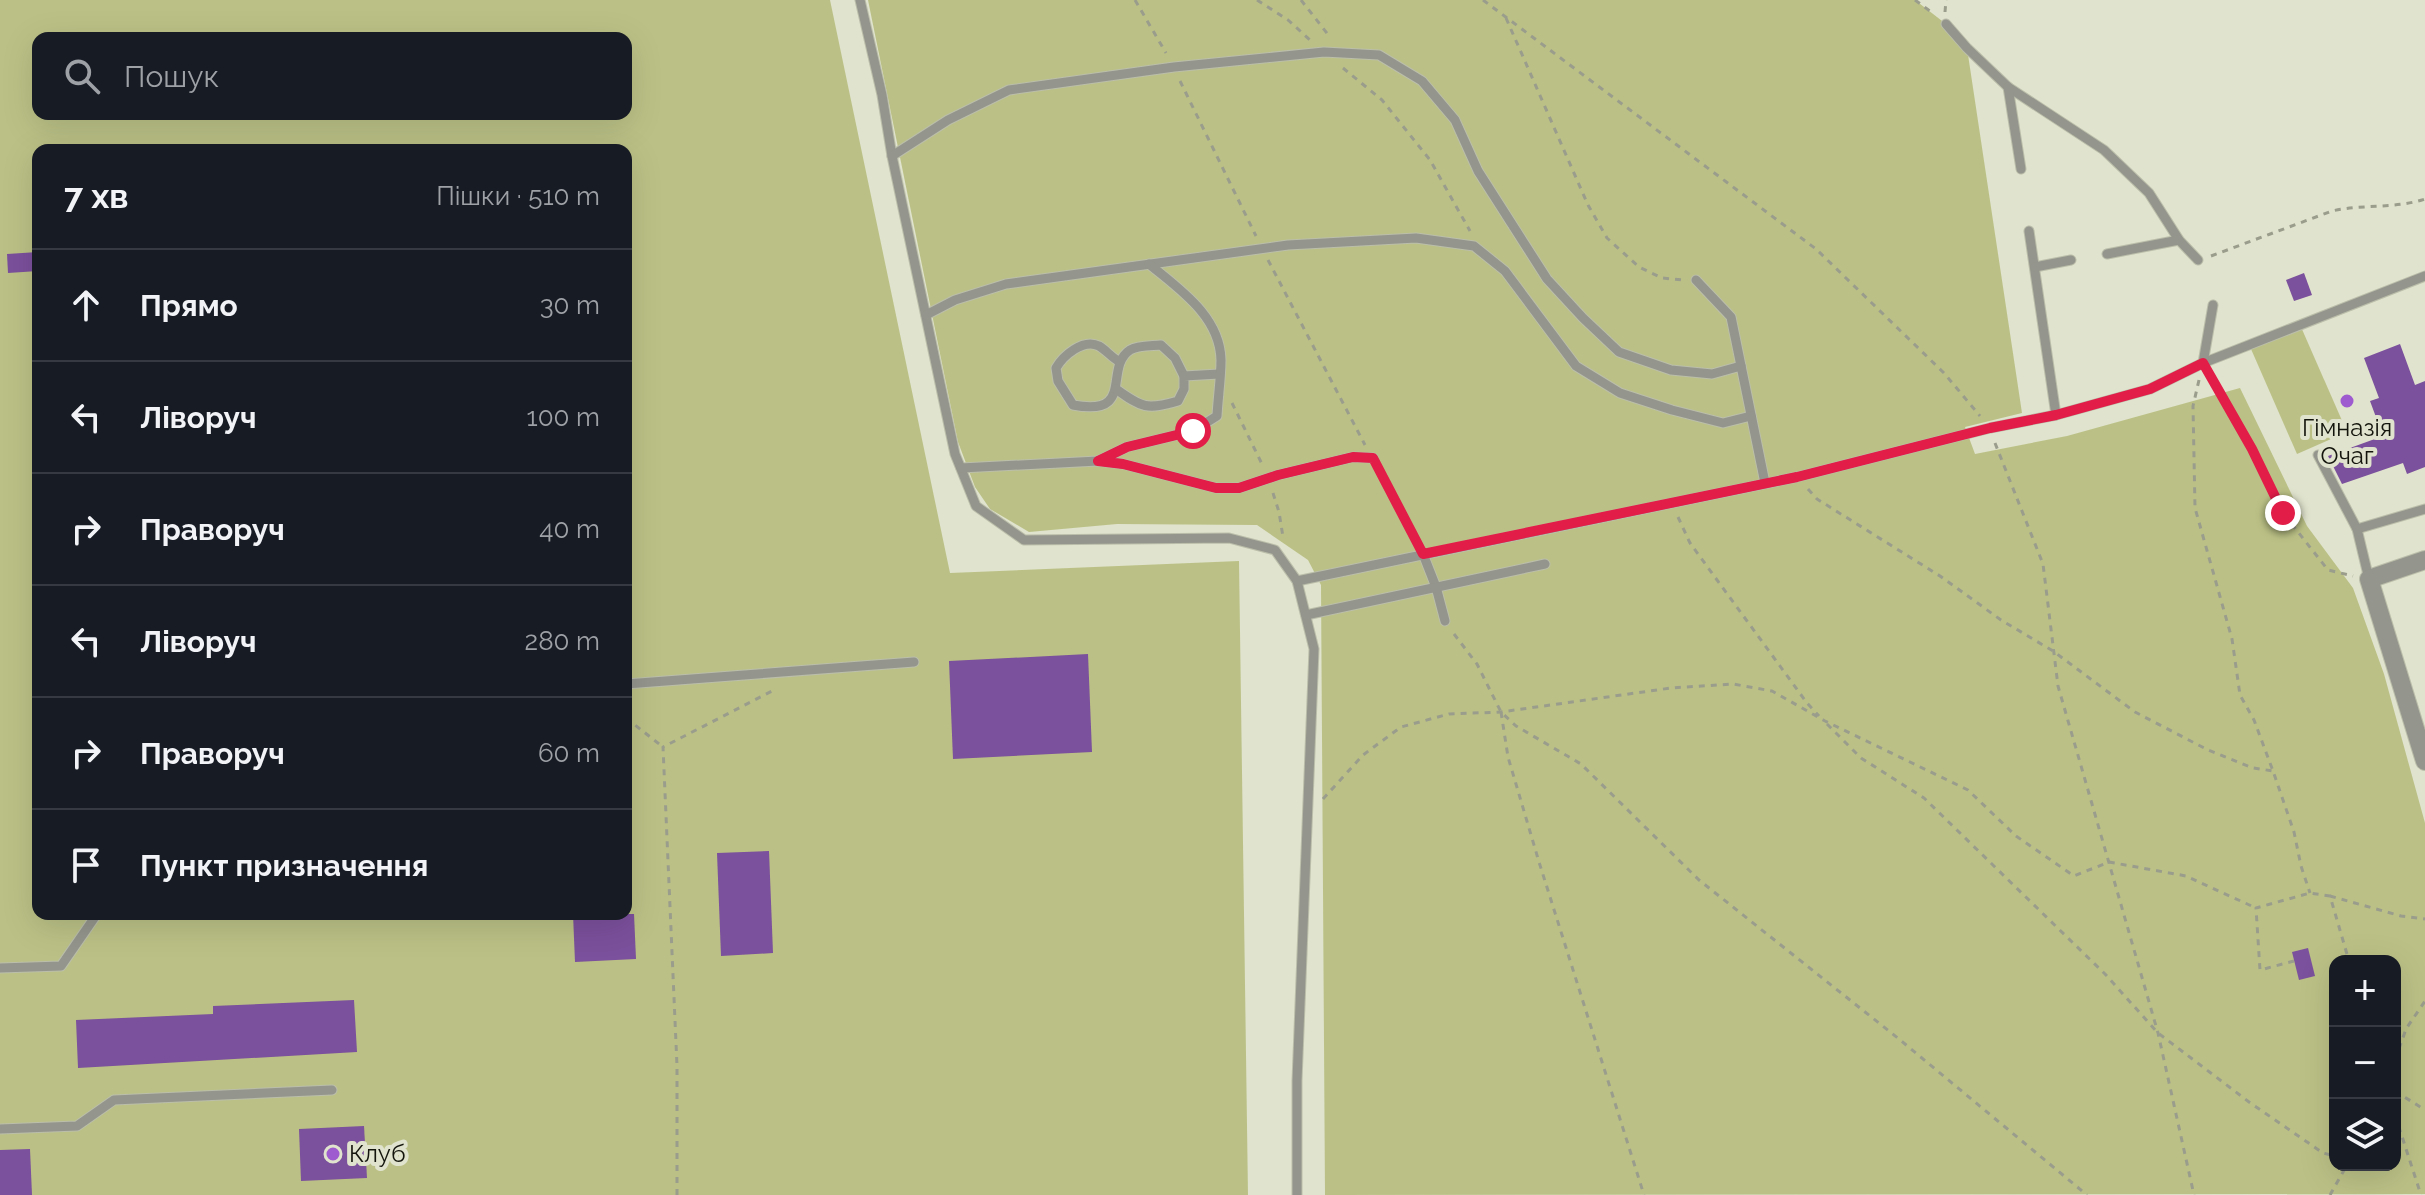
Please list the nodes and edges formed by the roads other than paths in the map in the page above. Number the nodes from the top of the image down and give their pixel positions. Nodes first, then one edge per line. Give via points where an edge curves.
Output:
1 (860, 0) edge
2 (1946, 24) road end
3 (2008, 87) junction
4 (892, 156) junction
5 (2021, 169) dead end
6 (2029, 231) dead end
7 (2179, 240) junction
8 (2107, 254) dead end
9 (2071, 260) dead end
10 (2198, 260) road end
11 (1149, 264) junction
12 (2035, 267) junction
13 (2425, 276) edge
14 (1696, 280) road end
15 (2213, 305) dead end
16 (926, 315) junction
17 (1120, 362) junction
18 (2203, 363) junction
19 (1741, 366) junction
20 (1219, 374) junction
21 (1184, 376) junction
22 (1116, 389) junction
23 (2056, 415) junction
24 (1751, 416) junction
25 (2318, 455) dead end
26 (1373, 458) road end
27 (1098, 461) junction
28 (961, 468) junction
29 (1765, 483) junction
30 (2425, 509) edge
31 (2357, 529) junction
32 (1423, 554) junction
33 (2425, 560) edge
34 (1545, 564) dead end
35 (2369, 579) junction
36 (1297, 581) junction
37 (1436, 587) junction
38 (1306, 615) junction
39 (1445, 621) road end
40 (914, 662) dead end
41 (632, 684) edge
42 (2425, 761) edge
43 (93, 920) edge
44 (0, 968) edge
45 (332, 1090) dead end
46 (0, 1129) edge
47 (1297, 1195) edge

1 - 4 lane
2 - 3 lane
3 - 5 lane
3 - 7 lane via 2104,150 2149,193
4 - 16 lane
4 - 19 lane via 1009,90 1324,52 1379,55 1422,81 1455,120 1478,171 1547,279 1619,352 1671,370 1712,374
6 - 12 lane
7 - 8 lane
7 - 10 lane
9 - 12 lane
11 - 16 lane via 1006,284
11 - 20 lane via 1196,305 1215,331
11 - 24 lane via 1288,245 1416,238 1474,246 1505,271 1576,366 1620,393 1672,410 1723,423
12 - 23 lane
13 - 18 lane
14 - 19 lane via 1731,317
15 - 18 lane
16 - 28 lane
17 - 21 lane via 1131,350 1161,345
17 - 22 lane
17 - 22 lane via 1098,346 1087,345 1062,358 1056,368 1073,405 1100,406
18 - 23 lane via 2150,389
19 - 24 lane
20 - 21 lane
20 - 27 lane via 1217,416 1193,431 1127,447
21 - 22 lane via 1178,401 1149,408
23 - 29 lane
24 - 29 lane
25 - 31 lane
26 - 27 lane via 1353,457 1239,488 1216,488
27 - 28 lane
28 - 36 lane via 976,506 1024,540 1229,538 1275,550
29 - 32 lane
30 - 31 lane
31 - 35 lane
32 - 36 lane
32 - 37 lane
33 - 35 street
34 - 37 lane
35 - 42 street
36 - 38 lane
37 - 38 lane
37 - 39 lane
38 - 47 lane via 1314,649
40 - 41 lane
43 - 44 lane via 61,966
45 - 46 lane via 114,1100 77,1126

